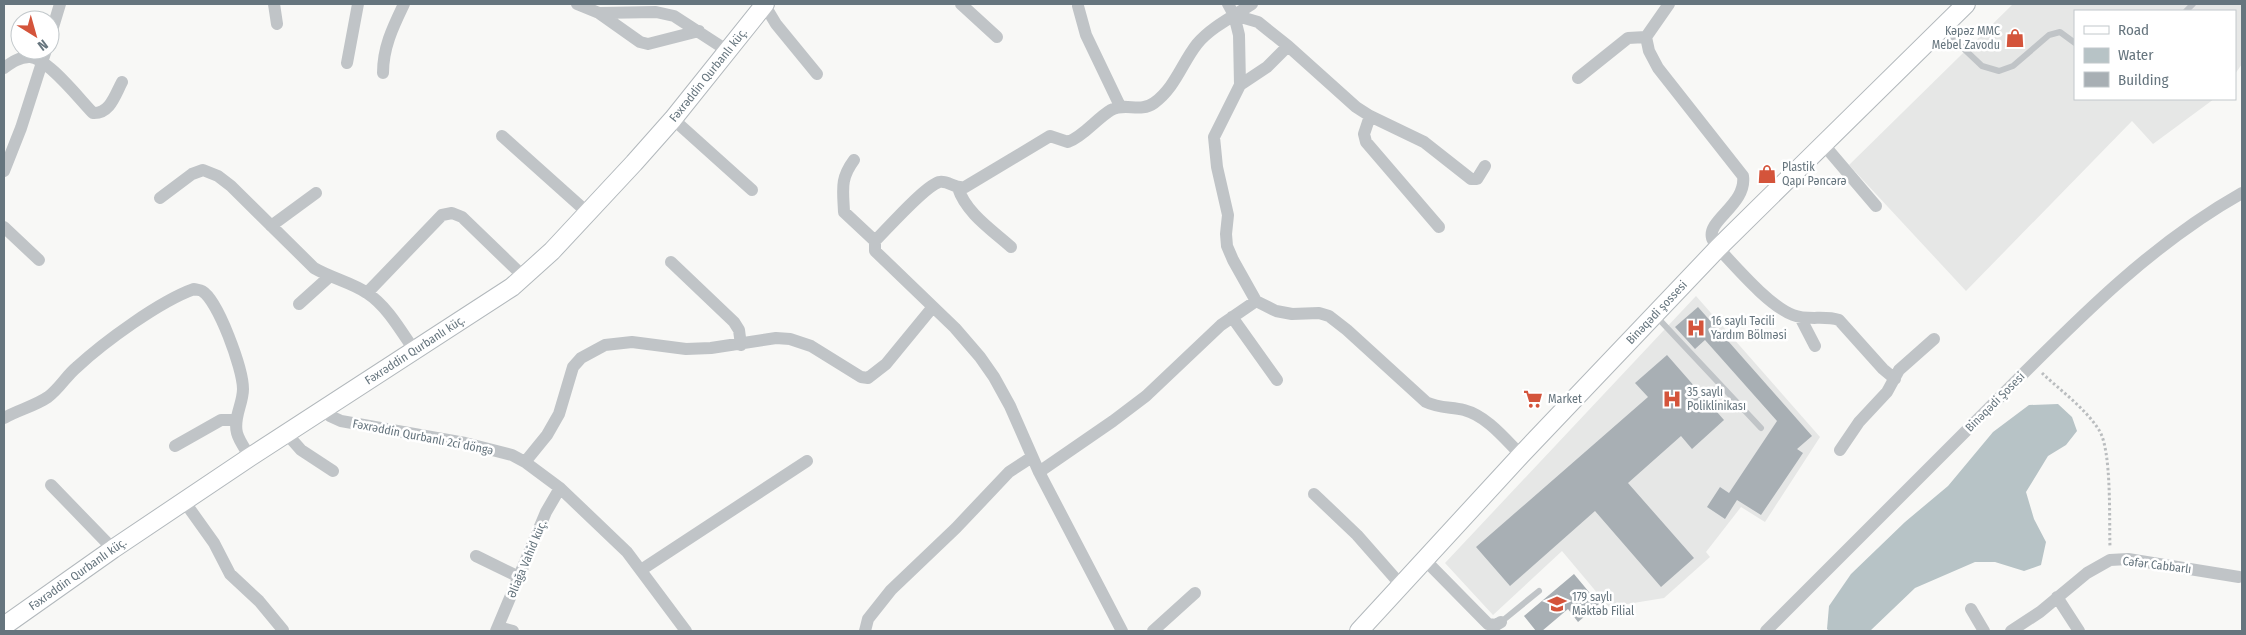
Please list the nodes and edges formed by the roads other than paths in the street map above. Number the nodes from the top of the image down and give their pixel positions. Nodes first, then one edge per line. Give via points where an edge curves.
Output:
1 (274, 4) edge
2 (358, 4) edge
3 (404, 4) edge
4 (577, 4) edge
5 (765, 4) edge
6 (961, 4) edge
7 (1228, 4) edge
8 (1252, 4) edge
9 (1669, 4) edge
10 (1966, 4) edge
11 (1078, 6) dead end
12 (598, 13) junction
13 (1234, 15) junction
14 (277, 24) dead end
15 (1942, 28) junction
16 (699, 31) junction
17 (997, 37) dead end
18 (1646, 37) junction
19 (2074, 42) edge
20 (1288, 46) junction
21 (728, 51) junction
22 (15, 60) edge
23 (43, 60) edge
24 (47, 60) edge
25 (347, 63) dead end
26 (4, 68) edge
27 (383, 73) dead end
28 (817, 74) dead end
29 (1578, 78) dead end
30 (122, 82) dead end
31 (1240, 85) junction
32 (1120, 106) junction
33 (1370, 116) junction
34 (673, 119) junction
35 (502, 136) dead end
36 (1824, 144) junction
37 (854, 160) dead end
38 (1485, 166) dead end
39 (4, 171) edge
40 (958, 188) junction
41 (752, 190) dead end
42 (316, 193) dead end
43 (2242, 193) edge
44 (160, 198) dead end
45 (1876, 206) dead end
46 (588, 213) junction
47 (271, 226) junction
48 (4, 227) edge
49 (1439, 227) dead end
50 (875, 241) junction
51 (1011, 247) dead end
52 (1718, 248) junction
53 (39, 260) dead end
54 (671, 262) dead end
55 (329, 277) junction
56 (524, 277) junction
57 (367, 293) junction
58 (1256, 301) junction
59 (299, 304) dead end
60 (932, 308) junction
61 (1654, 314) junction
62 (1232, 317) junction
63 (1800, 317) junction
64 (1934, 339) dead end
65 (741, 344) junction
66 (1815, 346) dead end
67 (414, 350) junction
68 (1895, 379) junction
69 (1277, 380) dead end
70 (322, 409) junction
71 (4, 418) edge
72 (236, 420) junction
73 (1761, 428) dead end
74 (286, 433) junction
75 (175, 446) dead end
76 (1840, 450) dead end
77 (1522, 455) junction
78 (250, 457) junction
79 (1032, 457) junction
80 (807, 461) dead end
81 (525, 462) junction
82 (333, 471) dead end
83 (1039, 472) junction
84 (51, 485) dead end
85 (560, 488) junction
86 (1314, 494) dead end
87 (184, 501) junction
88 (113, 549) junction
89 (476, 556) dead end
90 (1425, 560) junction
91 (640, 570) junction
92 (519, 577) junction
93 (2239, 577) dead end
94 (1401, 586) junction
95 (1539, 591) dead end
96 (1194, 593) dead end
97 (2057, 597) junction
98 (1971, 609) dead end
99 (1501, 622) joint
100 (4, 626) edge
101 (497, 629) edge
102 (283, 630) edge
103 (513, 631) edge
104 (686, 631) edge
105 (866, 631) edge
106 (1122, 631) edge
107 (1153, 631) edge
108 (1359, 631) edge
109 (1766, 631) edge
110 (1984, 631) edge
111 (2011, 631) edge
112 (2079, 631) edge

1 - 14 street
2 - 25 street
3 - 27 street via 387,41
4 - 12 street
5 - 21 street, Fəxrəddin Qurbanlı küç.
5 - 28 street via 776,24
6 - 17 street
7 - 13 street
8 - 13 street
9 - 18 street
10 - 15 street, Binəqədi şossesi
11 - 32 street via 1086,35
12 - 16 street via 656,12 674,16
12 - 16 street via 640,42 648,44
13 - 20 street via 1258,22
13 - 31 street via 1239,35
13 - 32 street via 1197,44 1169,88 1155,102 1138,108
15 - 19 lane via 1982,66 1999,71 2013,66 2049,35 2060,32
15 - 36 street, Binəqədi şossesi
16 - 21 street
18 - 29 street via 1628,38
18 - 52 street via 1658,68 1743,176 1741,194 1712,228 1711,237
20 - 31 street via 1267,68
20 - 33 street
21 - 34 street, Fəxrəddin Qurbanlı küç.
22 - 26 street
23 - 39 street
24 - 30 street via 94,114 108,108
31 - 58 street via 1214,137 1216,167 1226,201 1227,246
32 - 40 street via 1072,140 1063,142 1050,136 973,183
33 - 38 street via 1424,142 1471,179 1476,179
33 - 49 street via 1364,134 1366,142
34 - 41 street
34 - 46 street, Fəxrəddin Qurbanlı küç.
35 - 46 street
36 - 45 street
36 - 52 street, Binəqədi şossesi
37 - 50 street via 842,180 844,212
40 - 50 street via 945,181 937,182
40 - 51 street via 970,210
42 - 47 street
43 - 109 street, Binəqədi Şosesi via 2152,253 2086,311
44 - 47 street via 192,174 203,170 231,186
46 - 56 street, Fəxrəddin Qurbanlı küç.
47 - 55 street via 308,263
48 - 53 street
50 - 60 street via 875,252
52 - 61 street, Binəqədi şossesi
52 - 63 street via 1782,310
54 - 65 street via 734,322
55 - 57 street
55 - 59 street
56 - 57 street via 462,217 452,213 442,215
56 - 67 street, Fəxrəddin Qurbanlı küç. via 488,304
57 - 67 street via 383,308
58 - 62 street
58 - 77 street via 1276,312 1329,316 1426,402 1476,415
60 - 65 street via 886,364 868,378 802,342 776,338
60 - 79 street via 955,328 994,377
61 - 73 lane
61 - 77 street, Binəqədi şossesi
62 - 69 street
62 - 83 street via 1146,396
63 - 66 street
63 - 68 street via 1839,320 1882,369
64 - 68 street via 1899,370
65 - 81 street via 686,349 632,342 595,349 573,367 559,414
67 - 70 street, Fəxrəddin Qurbanlı küç.
68 - 76 street
70 - 74 street, Fəxrəddin Qurbanlı küç.
70 - 81 street, Fəxrəddin Qurbanlı 2ci döngə via 341,421 465,443 512,454
71 - 72 street via 46,398 107,342 194,289 202,291 208,298 233,347 243,387
72 - 75 street via 221,420
72 - 78 street via 237,434
74 - 78 street, Fəxrəddin Qurbanlı küç.
74 - 82 street via 301,450
77 - 90 street, Binəqədi şossesi
78 - 87 street, Fəxrəddin Qurbanlı küç.
79 - 83 street
79 - 105 street via 1009,472 892,590 868,619
80 - 91 street
81 - 85 street, Fəxrəddin Qurbanlı 2ci döngə
83 - 106 street
84 - 88 street
85 - 91 street, Fəxrəddin Qurbanlı 2ci döngə via 621,546
85 - 92 street, Əliağa Vahid küç. via 546,512
86 - 94 street via 1357,535
87 - 88 street, Fəxrəddin Qurbanlı küç.
87 - 102 street via 214,543 230,574 259,601
88 - 100 street, Fəxrəddin Qurbanlı küç.
89 - 92 street
90 - 94 street, Binəqədi şossesi
90 - 99 street via 1488,624
91 - 104 street, Fəxrəddin Qurbanlı 2ci döngə
92 - 101 street, Əliağa Vahid küç.
93 - 97 street, Cəfər Cabbarlı via 2128,559 2110,560 2086,573
94 - 108 street, Binəqədi şossesi
95 - 99 lane
96 - 107 street
97 - 111 street, Cəfər Cabbarlı
97 - 112 street
98 - 110 street
101 - 103 street

